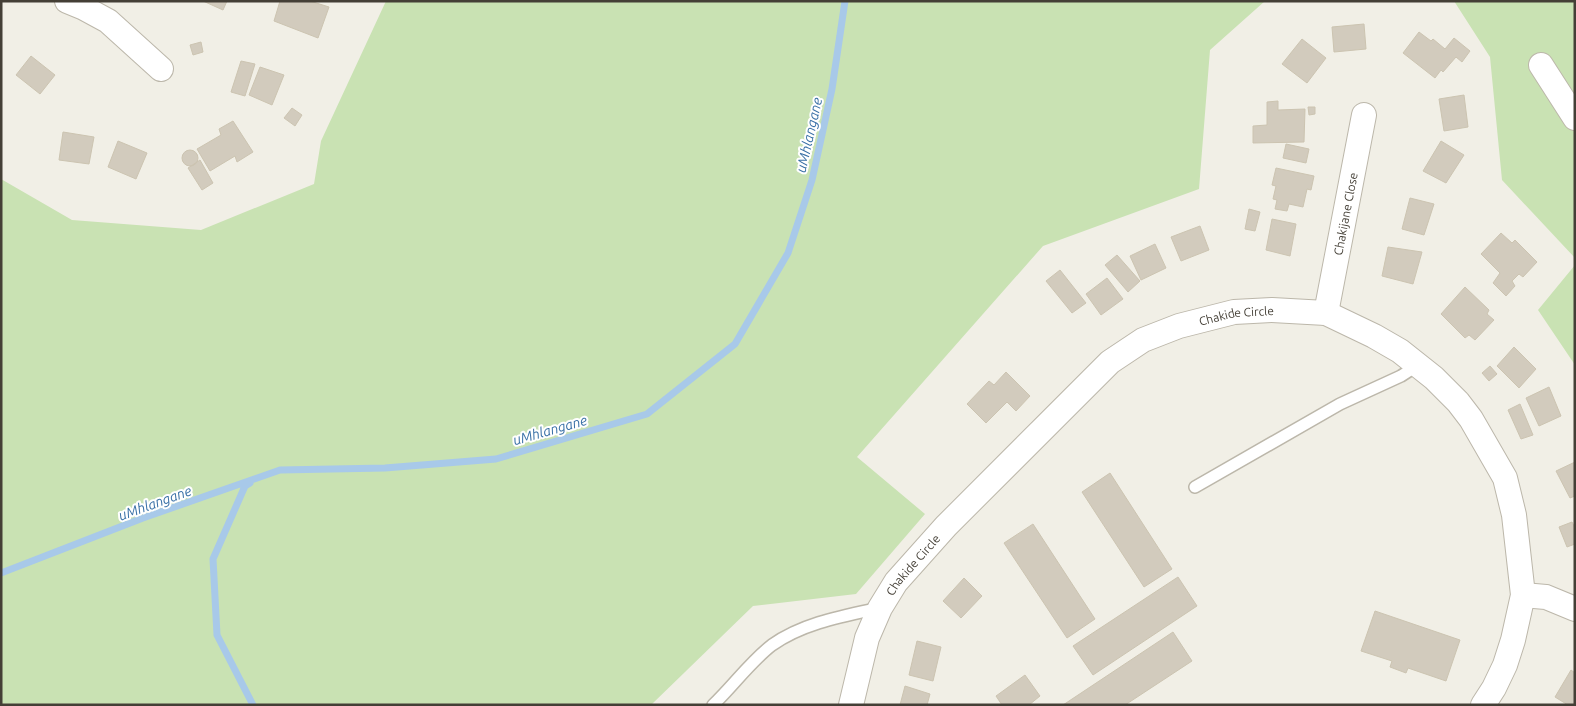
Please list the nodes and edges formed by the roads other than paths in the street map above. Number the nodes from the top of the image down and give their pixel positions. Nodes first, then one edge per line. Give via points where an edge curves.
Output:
1 (67, 1) edge
2 (1541, 65) dead end
3 (161, 69) dead end
4 (1364, 115) dead end
5 (1575, 118) edge
6 (1326, 313) junction
7 (1418, 365) junction
8 (1195, 487) dead end
9 (1523, 595) junction
10 (880, 608) junction
11 (1575, 609) edge
12 (713, 705) edge
13 (851, 705) edge
14 (1483, 705) edge

1 - 3 street via 108,21
2 - 5 street
4 - 6 street, Chakijane Close
6 - 7 street, Chakide Circle via 1374,336
6 - 10 street, Chakide Circle via 1234,312 1179,326 1144,340 1110,362 946,526 896,582
7 - 8 lane via 1340,404
7 - 9 street, Chakide Circle via 1458,402 1505,478 1514,515
9 - 11 street via 1546,597
9 - 14 street, Chakide Circle via 1505,665
10 - 12 lane via 826,620 787,636 761,655
10 - 13 street, Chakide Circle via 867,638

